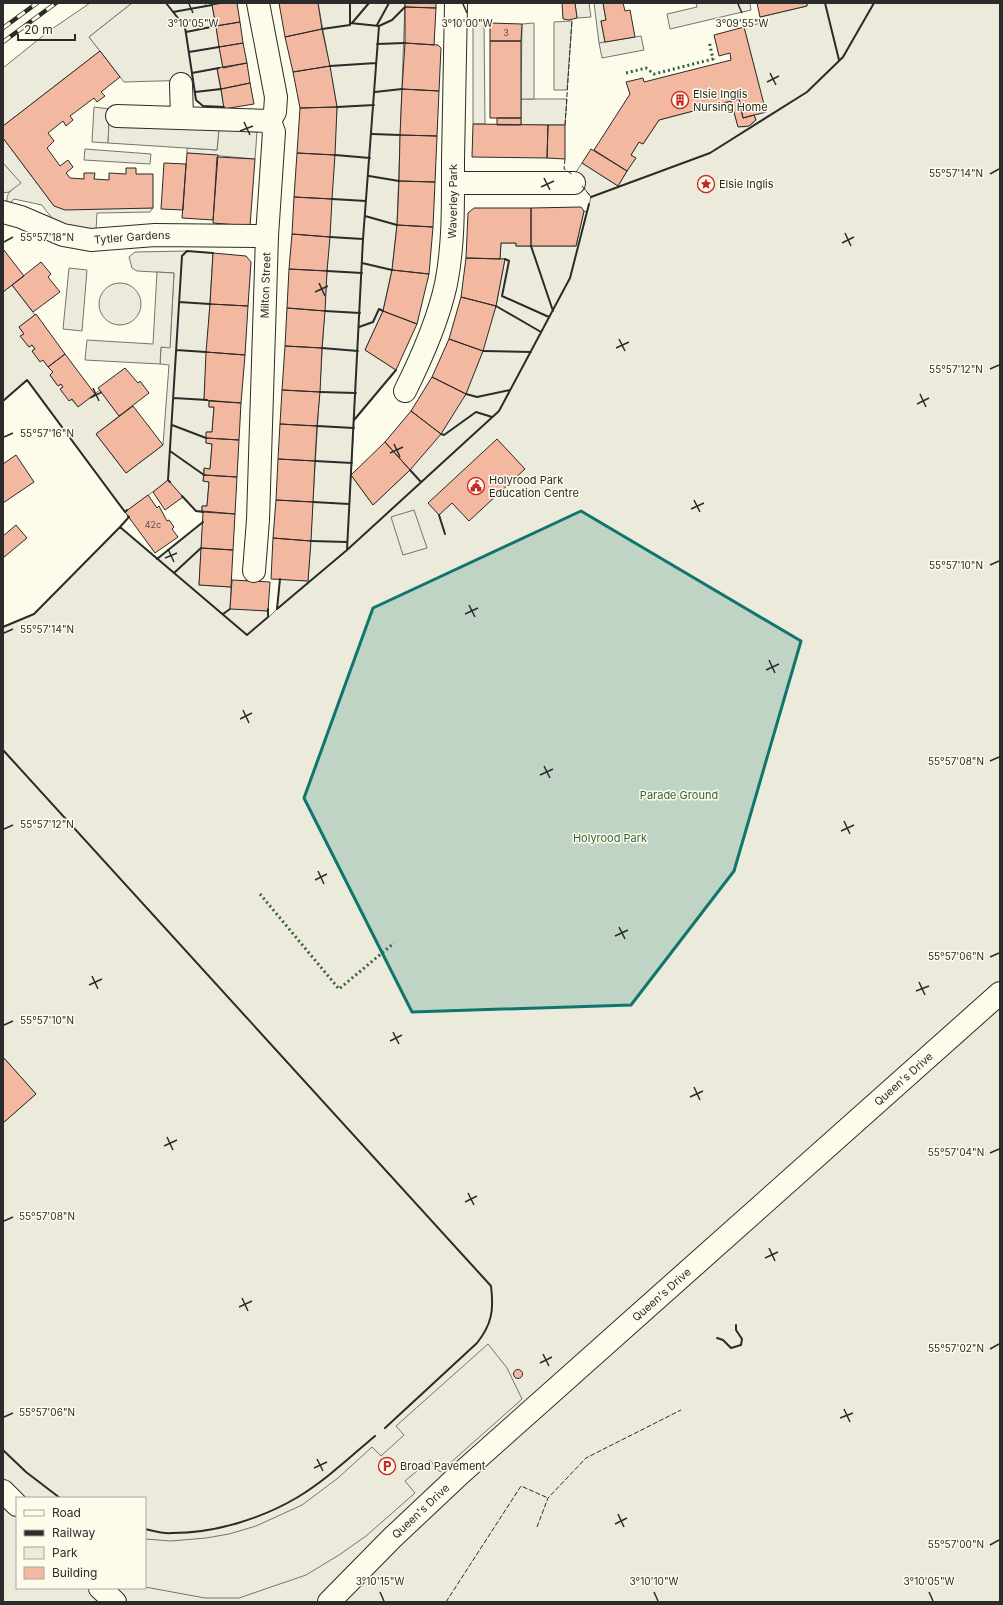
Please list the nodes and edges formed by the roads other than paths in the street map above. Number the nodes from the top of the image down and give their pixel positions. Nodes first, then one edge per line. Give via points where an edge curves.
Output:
1 (258, 3) edge
2 (456, 3) edge
3 (181, 84) dead end
4 (118, 116) dead end
5 (182, 118) junction
6 (270, 121) junction
7 (453, 183) junction
8 (574, 184) dead end
9 (3, 212) edge
10 (267, 236) junction
11 (405, 391) dead end
12 (254, 571) dead end
13 (1000, 993) edge
14 (3, 1491) edge
15 (16, 1504) edge
16 (101, 1589) edge
17 (114, 1602) edge
18 (329, 1602) edge

1 - 6 street, Milton Street via 276,97 275,112
2 - 7 street, Waverley Park
3 - 5 street
4 - 5 street
5 - 6 street
6 - 10 street, Milton Street via 274,132
7 - 8 street
7 - 11 street, Waverley Park via 450,251 445,286 430,337
9 - 10 street, Tytler Gardens via 22,217 63,235 91,240 155,235
10 - 12 street, Milton Street
13 - 18 street, Queen's Drive via 460,1474
14 - 15 street
16 - 17 street

